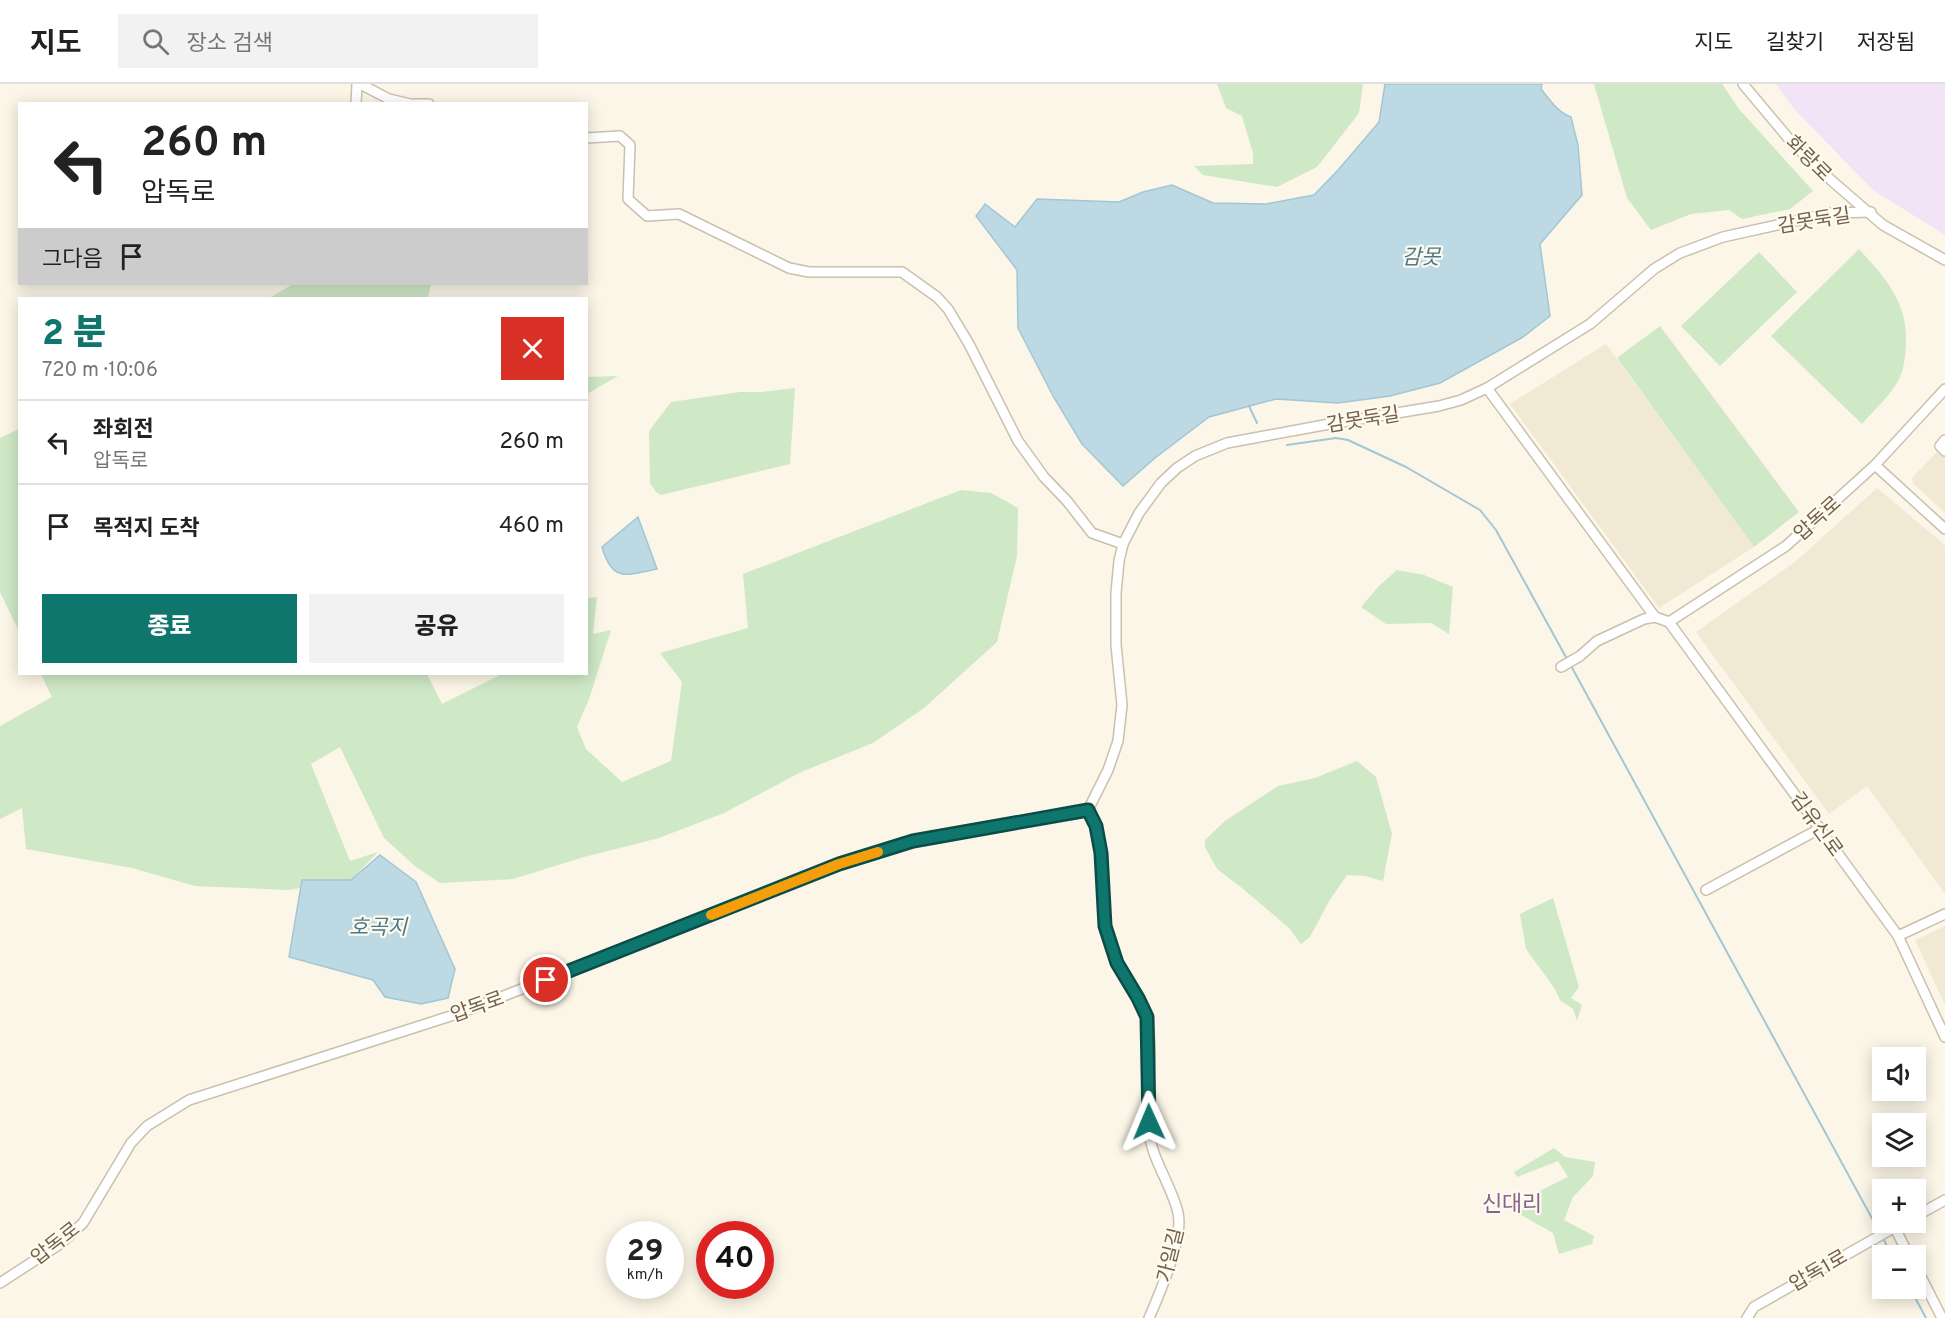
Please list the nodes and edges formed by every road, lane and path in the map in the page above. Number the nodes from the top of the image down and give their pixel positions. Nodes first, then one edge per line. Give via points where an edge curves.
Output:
1 (358, 84) edge
2 (1743, 84) edge
3 (356, 102) edge
4 (403, 102) edge
5 (588, 138) edge
6 (1871, 212) junction
7 (1945, 260) edge
8 (1487, 388) junction
9 (1945, 389) edge
10 (1875, 465) junction
11 (1945, 529) edge
12 (1123, 544) junction
13 (1655, 617) junction
14 (1669, 622) junction
15 (1561, 667) dead end
16 (1088, 810) junction
17 (1821, 828) junction
18 (1706, 890) dead end
19 (1945, 914) edge
20 (1898, 936) junction
21 (1945, 1037) edge
22 (1945, 1200) edge
23 (1926, 1210) edge
24 (1885, 1233) edge
25 (0, 1283) edge
26 (1926, 1287) edge
27 (1149, 1318) edge
28 (1747, 1318) edge
29 (1942, 1318) edge

1 - 3 street
1 - 4 street
2 - 6 street, 화랑로 via 1794,146
5 - 12 street via 620,136 630,145 628,199 647,216 679,214 799,270 902,272 937,297 969,344 1018,441 1044,477 1092,534
6 - 7 street, 화랑로 via 1884,225
6 - 8 street, 감못둑길 via 1830,213 1723,237 1680,254 1654,268 1590,324
8 - 12 street, 감못둑길 via 1439,406 1260,436 1227,443 1195,456 1161,483 1138,513
8 - 13 street
9 - 10 street, 압독로
10 - 11 street
10 - 14 street, 압독로 via 1786,546
12 - 16 street, 감못둑길 via 1116,592 1122,705 1118,741
13 - 14 street
13 - 15 street via 1598,641
14 - 17 street, 김유신로
16 - 25 street, 압독로 via 913,841 839,864 460,1013 189,1100 147,1126 131,1143 83,1223 60,1244
16 - 27 street, 가일길 via 1096,826 1101,853 1105,926 1117,963 1147,1017 1149,1135 1179,1215 1170,1263
17 - 18 street
17 - 20 street, 김유신로
19 - 20 street
20 - 21 street, 김유신로
22 - 23 street
24 - 28 street, 압독1로 via 1754,1307
26 - 29 street

